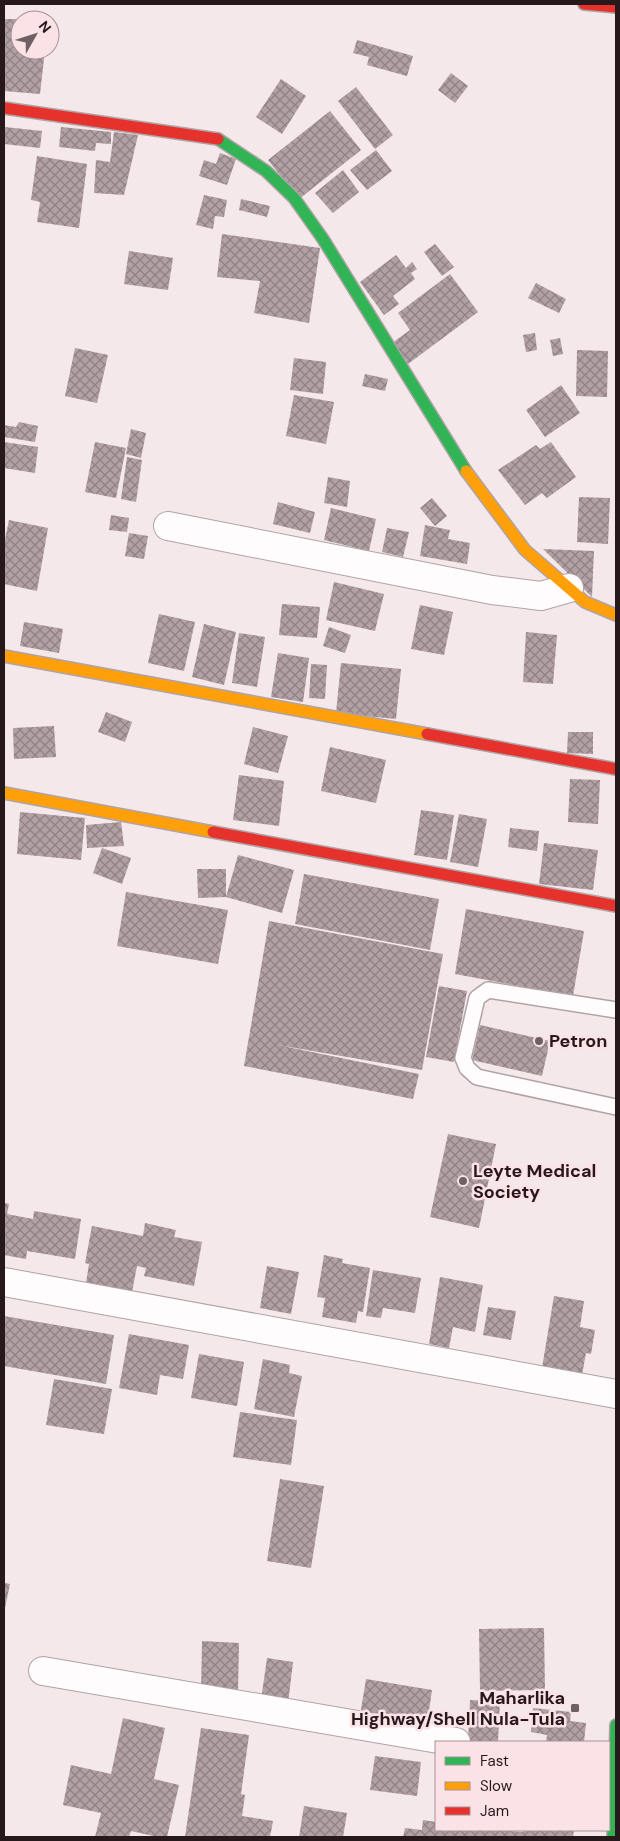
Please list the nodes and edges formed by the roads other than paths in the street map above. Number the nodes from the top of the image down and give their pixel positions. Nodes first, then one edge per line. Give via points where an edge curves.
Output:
1 (584, 4) edge
2 (616, 6) edge
3 (4, 108) edge
4 (168, 526) dead end
5 (568, 588) junction
6 (616, 614) edge
7 (4, 656) edge
8 (616, 769) edge
9 (4, 793) edge
10 (616, 906) edge
11 (616, 1010) edge
12 (616, 1107) edge
13 (4, 1282) edge
14 (616, 1394) edge
15 (43, 1671) dead end
16 (616, 1725) edge
17 (450, 1741) edge
18 (612, 1769) edge
19 (615, 1813) edge
20 (612, 1837) edge

1 - 2 main road
3 - 5 main road via 218,139 266,172 294,198 323,239 461,464 525,550
4 - 5 street via 492,590 542,596
5 - 6 main road via 585,602
7 - 8 main road
9 - 10 main road
11 - 12 lane via 488,990 477,998 464,1058 467,1068 477,1077
13 - 14 street
15 - 17 street
16 - 18 main road
18 - 19 main road
19 - 20 main road

